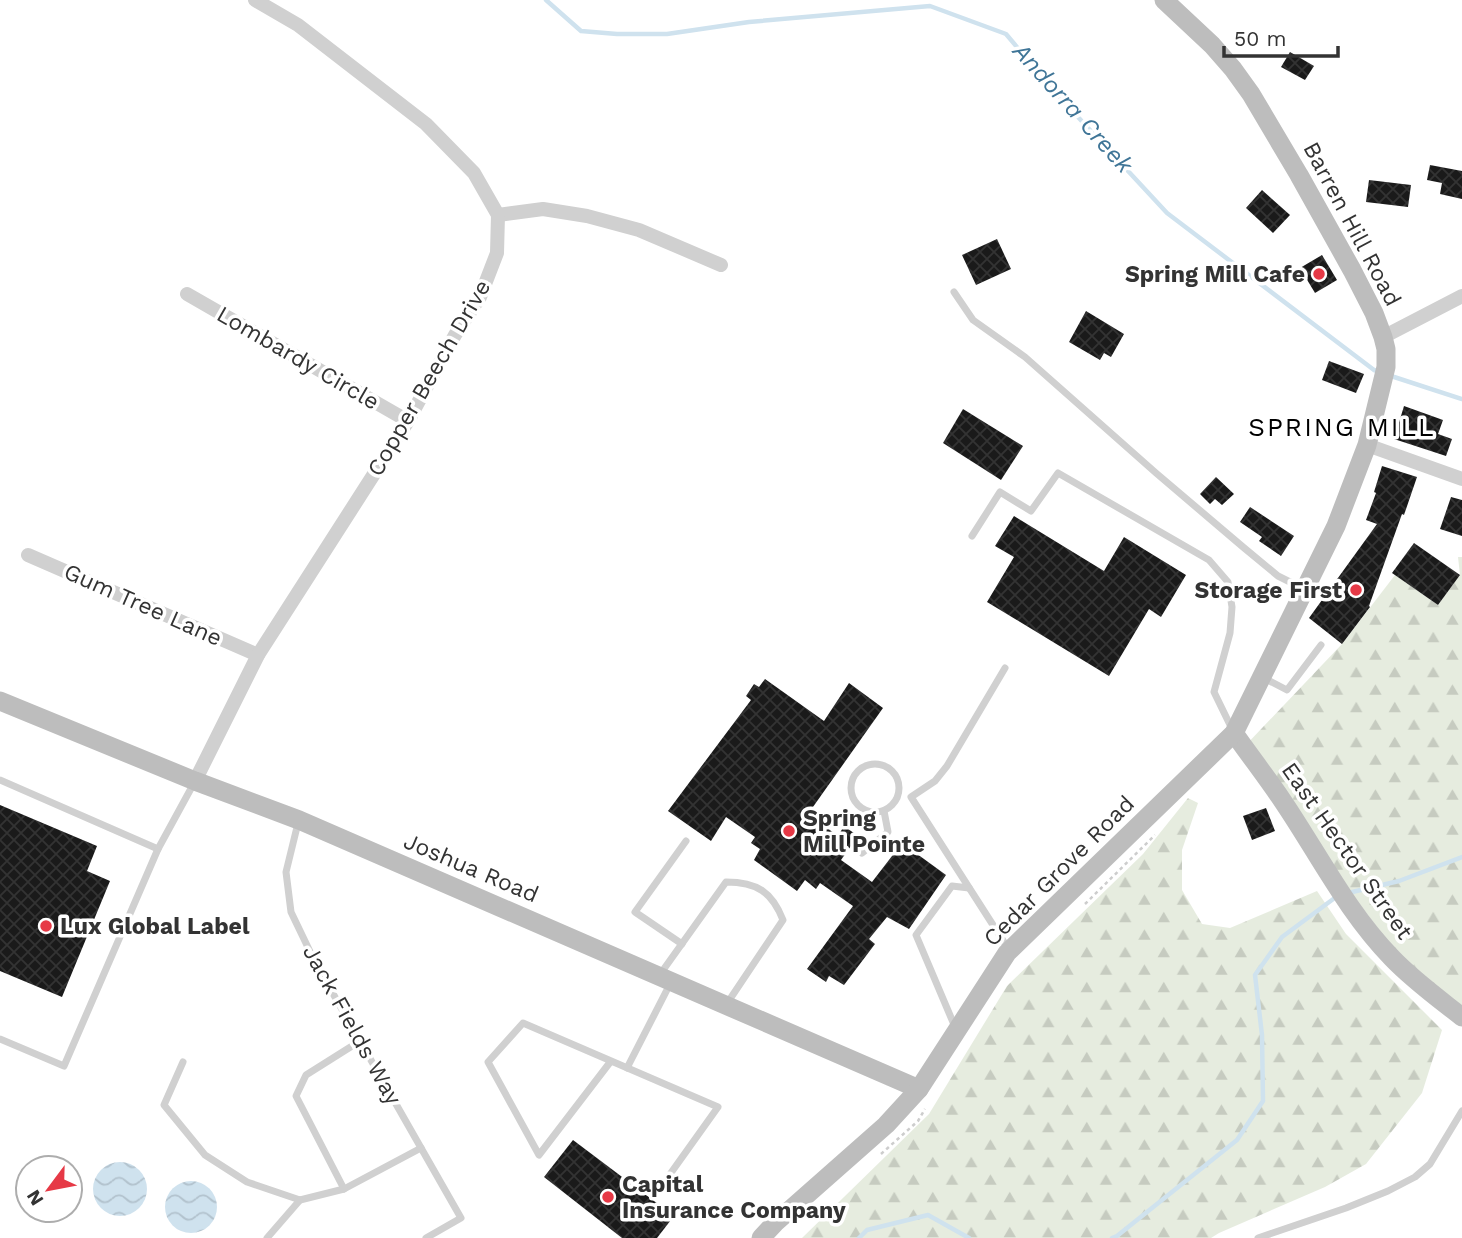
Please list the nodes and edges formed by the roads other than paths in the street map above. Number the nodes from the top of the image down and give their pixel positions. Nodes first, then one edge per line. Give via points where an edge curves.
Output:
1 (256, 0) edge
2 (1164, 0) edge
3 (498, 215) junction
4 (722, 265) dead end
5 (954, 292) dead end
6 (187, 294) dead end
7 (1462, 296) edge
8 (1384, 337) junction
9 (408, 421) junction
10 (1367, 445) junction
11 (1462, 479) edge
12 (972, 536) dead end
13 (28, 555) dead end
14 (1304, 589) junction
15 (1321, 645) dead end
16 (258, 655) junction
17 (1005, 668) dead end
18 (1261, 677) junction
19 (0, 701) edge
20 (1234, 733) junction
21 (0, 780) edge
22 (195, 780) junction
23 (899, 794) junction
24 (911, 797) junction
25 (884, 811) junction
26 (299, 820) junction
27 (686, 841) dead end
28 (158, 849) junction
29 (862, 853) dead end
30 (969, 888) junction
31 (682, 944) junction
32 (1009, 951) junction
33 (665, 979) junction
34 (726, 1005) junction
35 (1462, 1017) edge
36 (957, 1031) junction
37 (0, 1039) edge
38 (360, 1041) junction
39 (611, 1061) junction
40 (183, 1062) dead end
41 (627, 1068) junction
42 (924, 1096) junction
43 (1462, 1111) edge
44 (421, 1148) junction
45 (344, 1189) junction
46 (658, 1191) dead end
47 (300, 1200) junction
48 (267, 1238) edge
49 (426, 1238) edge
50 (761, 1238) edge
51 (1258, 1238) edge

1 - 3 street via 298,25 426,124 474,173
2 - 8 main road, Barren Hill Road via 1223,57 1263,113 1358,281
3 - 4 street via 543,209 587,216 639,230
3 - 9 street, Copper Beech Drive via 497,253 480,297
5 - 14 lane via 973,320 1026,358 1251,555
6 - 9 street, Lombardy Circle
7 - 8 street
8 - 10 main road, Barren Hill Road via 1387,358
9 - 16 street, Copper Beech Drive
10 - 11 street
10 - 14 main road, Barren Hill Road via 1336,526
12 - 20 lane via 1000,492 1031,511 1058,472 1209,559 1227,582 1232,607 1214,692
13 - 16 street, Gum Tree Lane
14 - 18 main road, Barren Hill Road
15 - 18 lane via 1287,690
16 - 22 street, Copper Beech Drive
17 - 24 lane via 947,766 935,781
18 - 20 main road, Barren Hill Road
19 - 22 main road, Joshua Road
20 - 32 main road, Cedar Grove Road
20 - 35 main road, East Hector Street via 1362,923 1418,983
21 - 28 lane
22 - 26 main road, Joshua Road
22 - 28 lane
23 - 24 lane
23 - 25 lane
23 - 25 lane via 898,779 888,768 866,765 855,775 851,789 856,804 869,812
24 - 30 lane
25 - 29 lane via 888,832
26 - 33 main road, Joshua Road
26 - 38 lane, Jack Fields Way via 286,872 291,912
27 - 31 lane via 635,912
28 - 37 lane via 64,1066
30 - 32 lane
30 - 36 lane via 951,886 916,935
31 - 33 lane
31 - 34 lane via 726,882 756,886 778,906 783,920
32 - 36 main road, Cedar Grove Road
33 - 34 main road, Joshua Road
33 - 41 lane
34 - 42 main road, Joshua Road
36 - 42 main road, Cedar Grove Road
38 - 44 lane, Jack Fields Way
38 - 45 lane via 306,1074 296,1096
39 - 39 lane via 523,1023 488,1062 539,1155
39 - 41 lane
40 - 47 lane via 164,1105 205,1155 247,1182
41 - 46 lane via 718,1107
42 - 50 main road, Cedar Grove Road
43 - 51 lane via 1430,1164 1415,1177 1359,1203
44 - 45 lane
44 - 49 lane, Jack Fields Way via 461,1218
45 - 47 lane
47 - 48 lane

